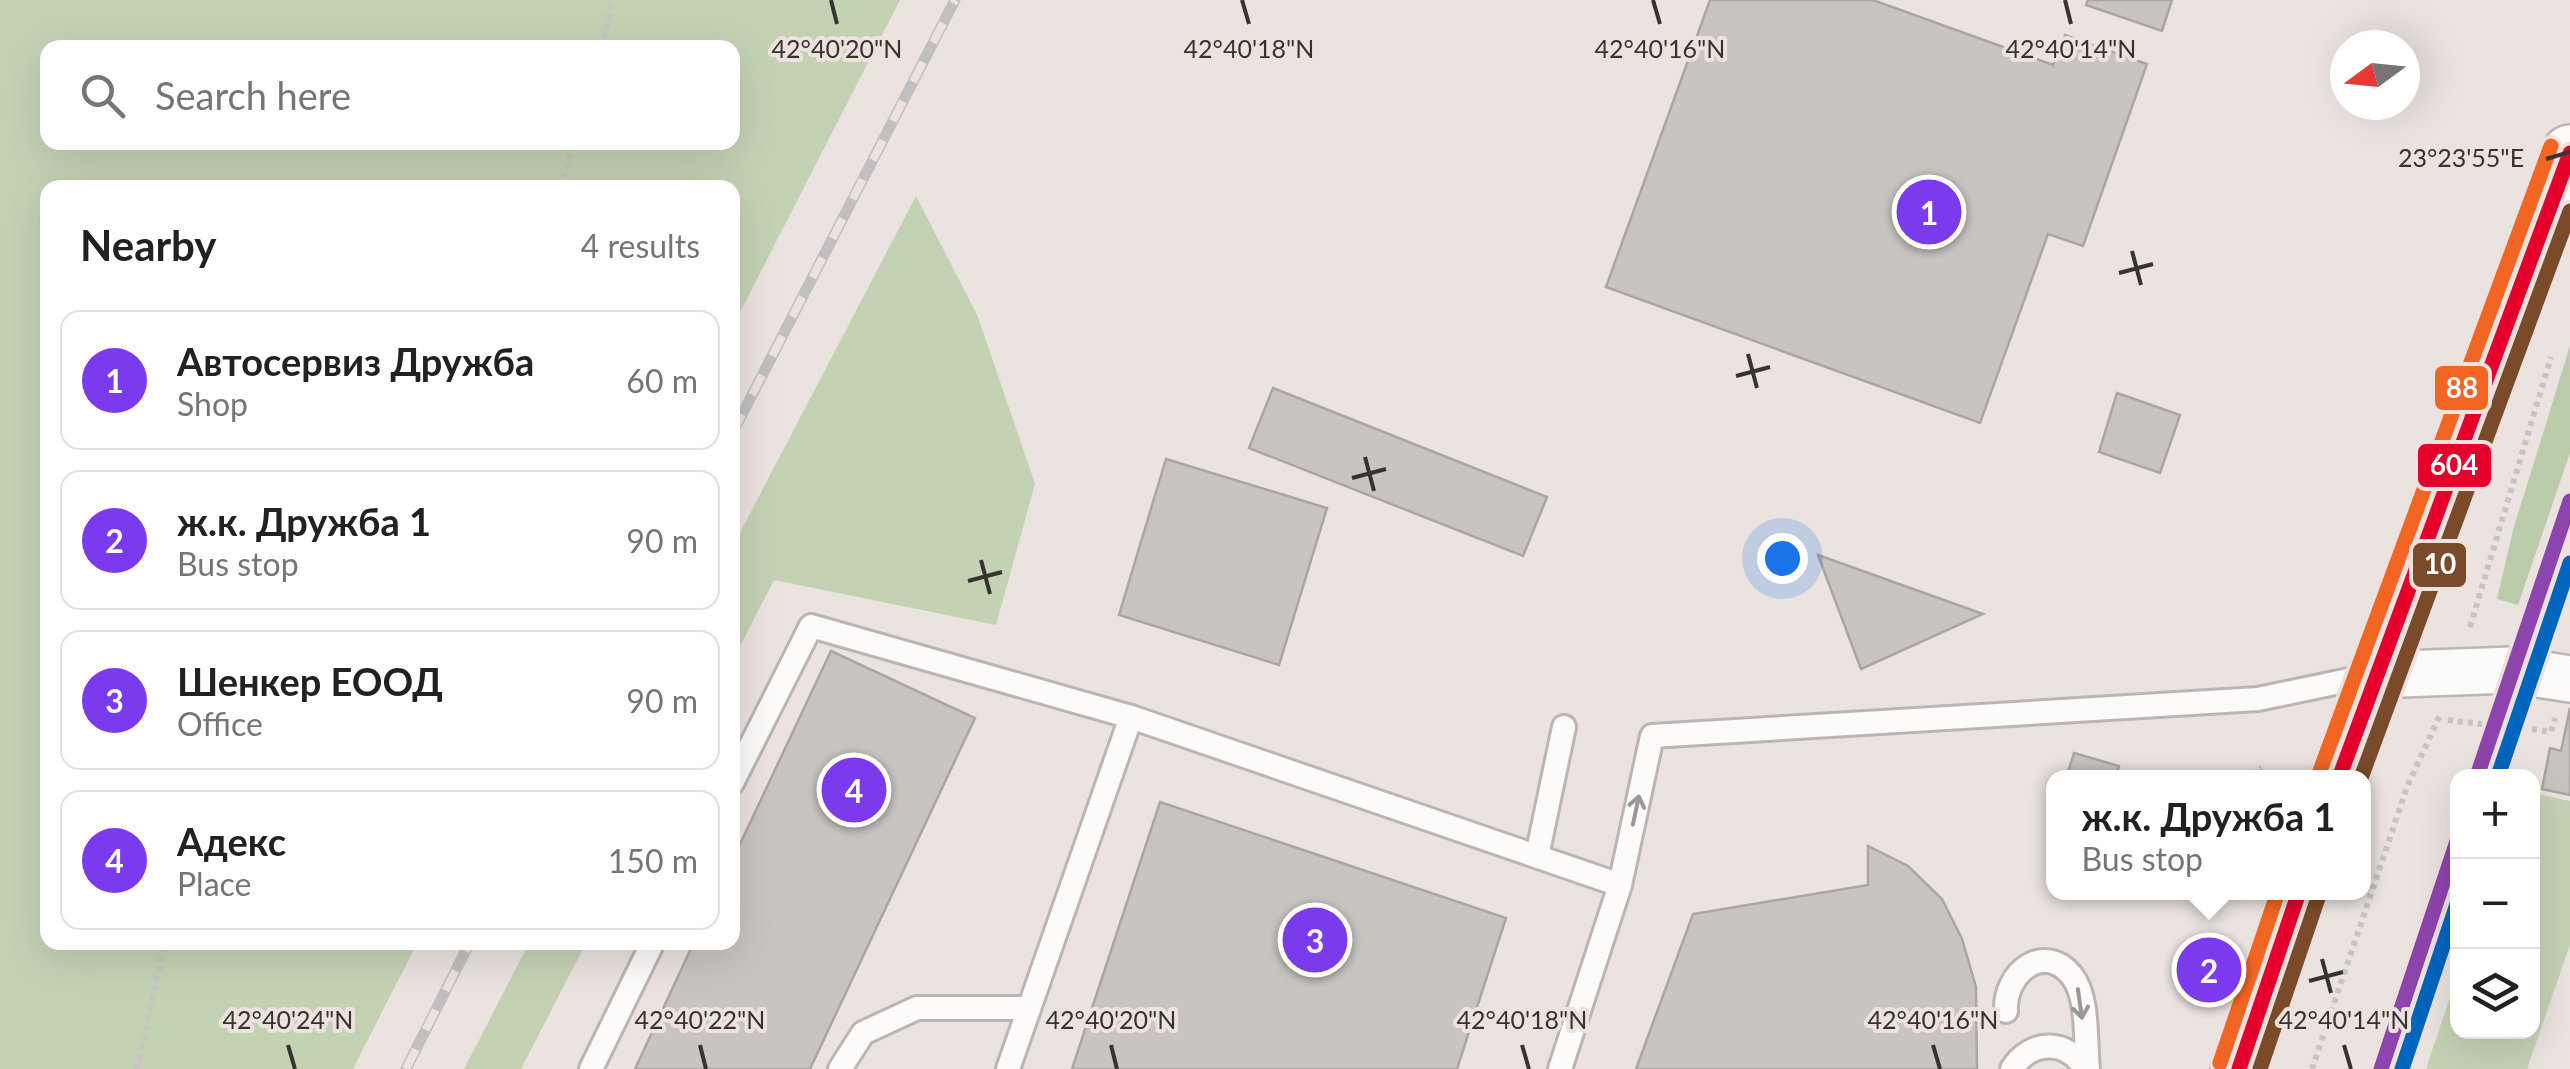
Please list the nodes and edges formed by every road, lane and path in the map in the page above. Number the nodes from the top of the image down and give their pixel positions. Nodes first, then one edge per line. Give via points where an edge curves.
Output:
1 (612, 0) edge
2 (604, 40) edge
3 (572, 150) edge
4 (2570, 153) edge
5 (562, 180) edge
6 (2553, 349) dead end
7 (2468, 641) dead end
8 (2373, 675) junction
9 (2563, 695) edge
10 (1131, 717) junction
11 (2482, 724) dead end
12 (1564, 727) dead end
13 (2532, 729) dead end
14 (740, 767) edge
15 (2262, 768) dead end
16 (2258, 770) edge
17 (2341, 770) edge
18 (2396, 786) dead end
19 (2407, 788) junction
20 (1537, 856) junction
21 (1620, 884) junction
22 (2371, 894) edge
23 (2296, 900) edge
24 (2369, 900) edge
25 (162, 950) edge
26 (649, 950) edge
27 (1030, 1008) junction
28 (2006, 1010) dead end
29 (136, 1069) edge
30 (591, 1069) edge
31 (840, 1069) edge
32 (1008, 1069) edge
33 (1560, 1069) edge
34 (2012, 1069) edge
35 (2086, 1069) edge
36 (2239, 1069) edge
37 (2312, 1069) edge

1 - 2 path
3 - 5 path
4 - 8 main road
6 - 7 path
8 - 9 street via 2512,670
8 - 17 main road
21 -> 8 lane via 1652,736 2258,700
9 - 13 path via 2551,732
10 - 14 lane via 811,626
10 - 20 lane
10 - 27 lane
11 - 19 path via 2439,716
12 - 20 lane
15 - 16 path
18 - 19 path
19 - 22 path
20 - 21 lane
21 - 33 lane
23 - 36 main road
24 - 37 path
25 - 29 path
26 - 30 lane
27 - 31 lane via 917,1008 863,1033
27 - 32 lane
28 -> 35 lane via 2019,970 2048,962 2061,967 2079,990
34 - 35 lane via 2021,1056 2048,1045 2074,1054

